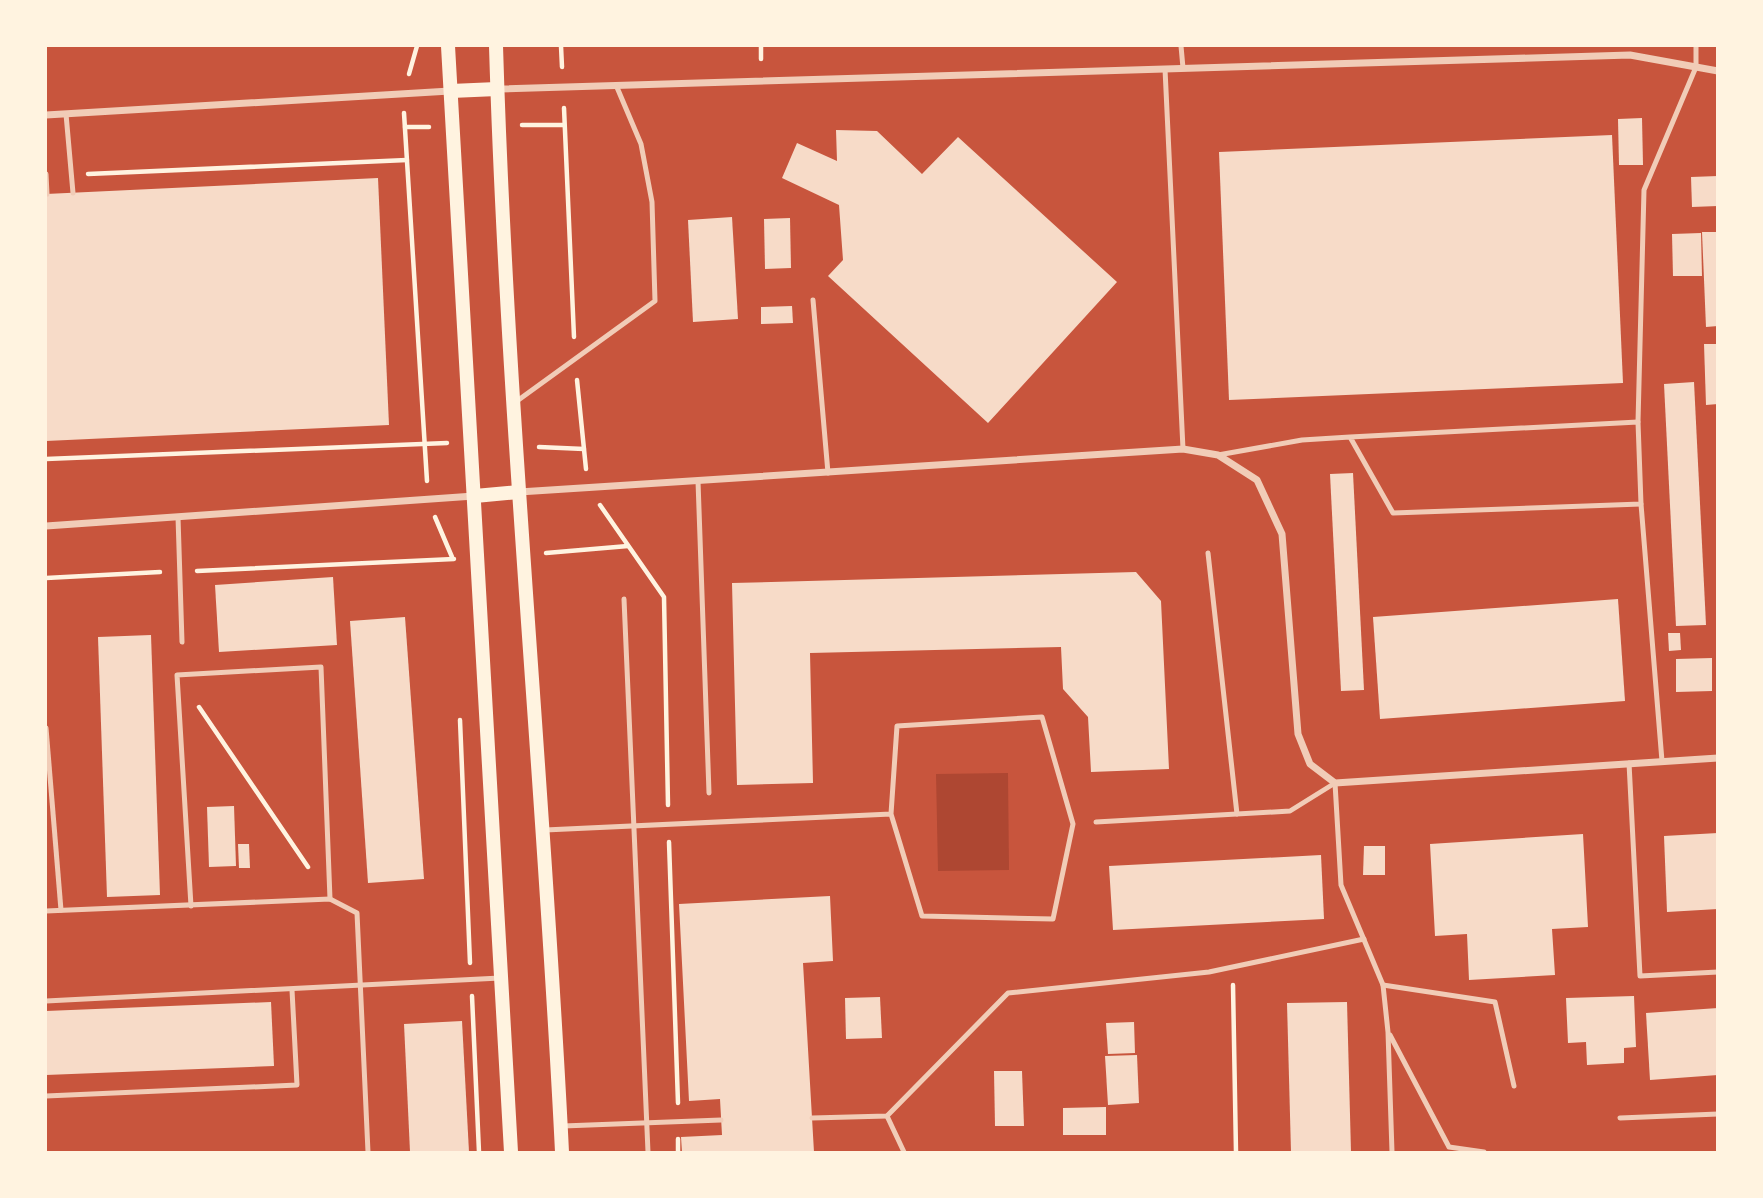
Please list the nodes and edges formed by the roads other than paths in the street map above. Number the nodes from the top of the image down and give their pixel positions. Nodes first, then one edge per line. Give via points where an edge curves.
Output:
1 (448, 46) edge
2 (496, 46) edge
3 (1181, 46) edge
4 (1696, 46) edge
5 (1696, 67) junction
6 (1183, 68) junction
7 (1165, 69) junction
8 (1717, 71) edge
9 (616, 85) junction
10 (497, 89) junction
11 (451, 90) junction
12 (66, 114) junction
13 (46, 115) edge
14 (46, 174) edge
15 (73, 193) dead end
16 (47, 194) edge
17 (813, 300) dead end
18 (514, 403) junction
19 (1638, 422) junction
20 (1350, 437) junction
21 (1183, 449) junction
22 (1218, 455) junction
23 (828, 473) junction
24 (698, 481) junction
25 (519, 492) junction
26 (475, 496) junction
27 (1641, 504) junction
28 (178, 517) junction
29 (46, 526) edge
30 (1208, 553) dead end
31 (624, 599) dead end
32 (182, 642) dead end
33 (46, 728) edge
34 (1717, 758) edge
35 (1662, 761) junction
36 (1629, 763) junction
37 (1335, 783) junction
38 (709, 793) dead end
39 (891, 814) junction
40 (1237, 814) junction
41 (1096, 822) dead end
42 (635, 825) junction
43 (544, 830) junction
44 (330, 899) junction
45 (191, 906) junction
46 (46, 911) edge
47 (61, 911) junction
48 (1364, 939) junction
49 (1717, 972) edge
50 (503, 978) junction
51 (1383, 985) junction
52 (361, 987) junction
53 (292, 990) junction
54 (46, 1001) edge
55 (1388, 1032) junction
56 (1514, 1086) dead end
57 (46, 1096) edge
58 (1717, 1114) edge
59 (887, 1116) junction
60 (812, 1118) dead end
61 (1620, 1118) dead end
62 (721, 1120) dead end
63 (647, 1123) junction
64 (560, 1126) junction
65 (368, 1153) edge
66 (512, 1153) edge
67 (562, 1153) edge
68 (648, 1153) edge
69 (904, 1153) edge
70 (1392, 1153) edge
71 (1484, 1153) edge

1 - 11 main road
2 - 10 main road
3 - 6 lane
4 - 5 lane
5 - 6 street via 1630,55
5 - 8 street
5 - 19 lane via 1644,190
6 - 7 street
7 - 9 street
7 - 21 lane
9 - 10 street
9 - 18 lane via 641,144 652,202 655,301
10 - 11 main road
10 - 18 main road
11 - 12 street
11 - 26 main road
12 - 13 street
12 - 15 lane
14 - 16 lane
17 - 23 lane
18 - 25 main road
19 - 20 lane
19 - 27 lane
20 - 22 lane via 1302,440
20 - 27 lane via 1393,513
21 - 22 street
21 - 23 street
22 - 37 street via 1257,480 1282,534 1298,734 1310,764
23 - 24 street
24 - 25 street
24 - 38 lane
25 - 26 main road
25 - 43 main road
26 - 28 street
26 - 50 main road
27 - 35 lane
28 - 29 street
28 - 32 lane
30 - 40 lane
31 - 42 lane
33 - 47 lane
34 - 35 street
35 - 36 street
36 - 37 street
36 - 49 lane via 1640,976
37 - 40 lane via 1290,811
37 - 48 lane via 1341,885
39 - 39 lane via 922,916 1054,919 1073,824 1042,718 897,726
39 - 42 lane
40 - 41 lane
42 - 43 lane
42 - 63 lane
43 - 64 main road
44 - 45 lane
44 - 45 lane via 321,667 177,675
44 - 52 lane via 357,913
45 - 47 lane
46 - 47 lane
48 - 51 lane
48 - 59 lane via 1232,967 1007,993
50 - 52 lane
50 - 66 main road
51 - 55 lane
51 - 56 lane via 1495,1002
52 - 53 lane
52 - 65 lane
53 - 54 lane
53 - 57 lane via 297,1085
55 - 70 lane
55 - 71 lane via 1449,1147
58 - 61 lane
59 - 60 lane
59 - 69 lane
62 - 63 lane
63 - 64 lane
63 - 68 lane
64 - 67 main road

